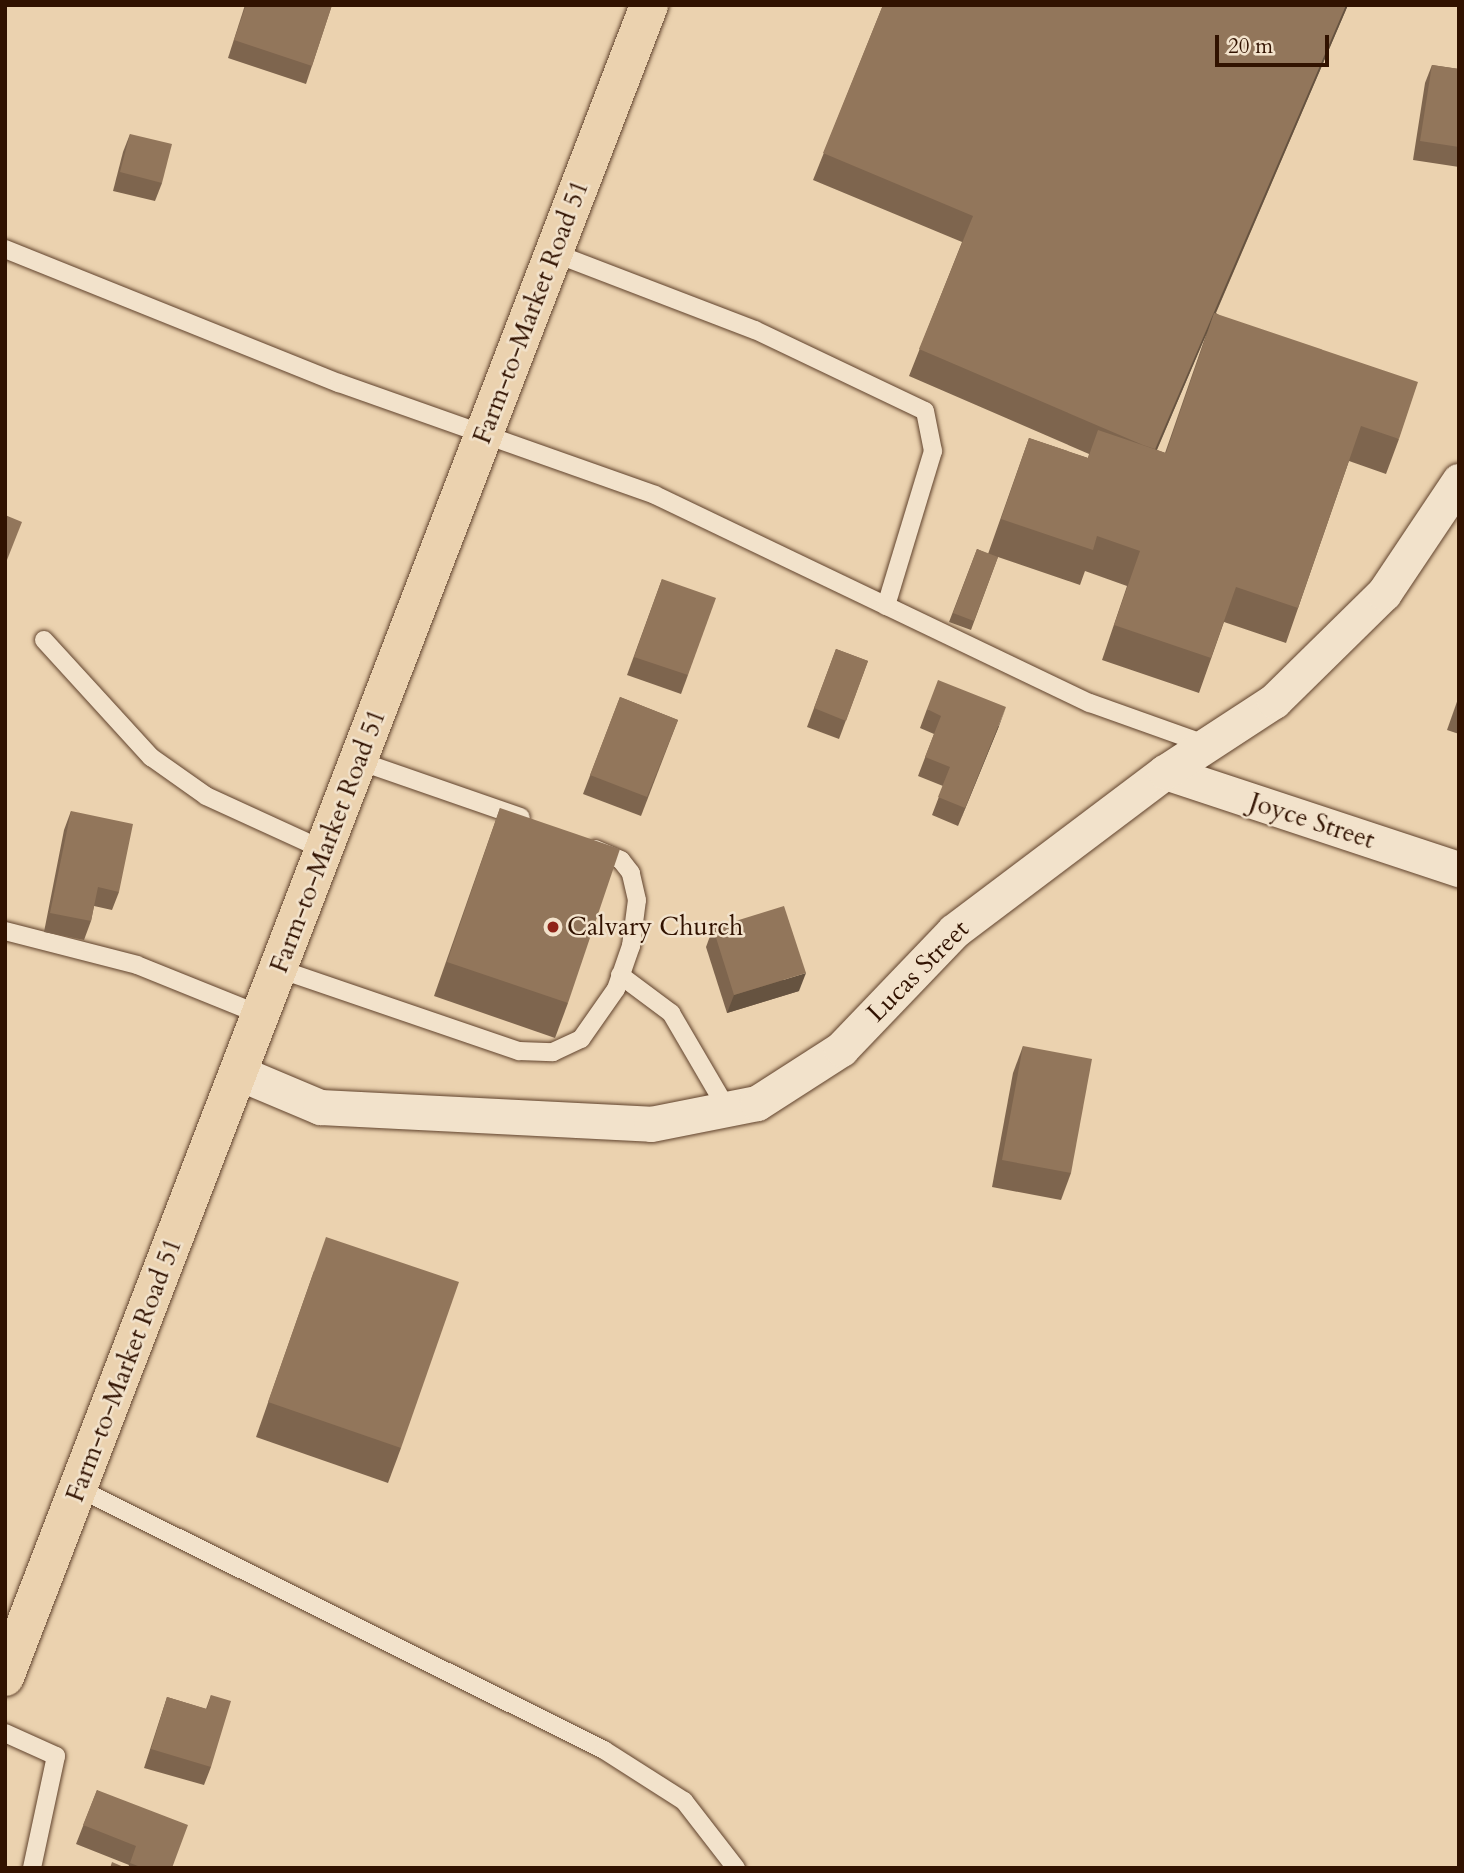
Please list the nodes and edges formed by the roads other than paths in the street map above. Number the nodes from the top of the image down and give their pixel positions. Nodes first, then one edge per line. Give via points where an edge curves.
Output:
1 (649, 5) edge
2 (5, 249) edge
3 (554, 253) junction
4 (484, 434) junction
5 (1459, 481) edge
6 (886, 606) junction
7 (44, 640) dead end
8 (1207, 745) junction
9 (359, 761) junction
10 (1164, 772) junction
11 (537, 824) edge
12 (573, 839) edge
13 (324, 850) junction
14 (1459, 869) edge
15 (5, 931) edge
16 (279, 969) junction
17 (620, 975) junction
18 (261, 1015) junction
19 (239, 1073) junction
20 (727, 1109) junction
21 (78, 1488) junction
22 (5, 1677) edge
23 (5, 1733) edge
24 (32, 1868) edge
25 (736, 1868) edge

1 - 3 main road, Farm-to-Market Road 51
2 - 4 lane via 339,383
3 - 4 main road, Farm-to-Market Road 51
3 - 6 lane via 755,330 925,411 933,451
4 - 6 lane via 655,495
4 - 9 main road, Farm-to-Market Road 51
5 - 8 street, Lucas Street via 1384,593 1274,701
6 - 8 lane via 1090,703
7 - 13 lane via 151,757 206,796
8 - 10 street, Lucas Street
9 - 11 lane
9 - 13 main road, Farm-to-Market Road 51
10 - 14 street, Joyce Street
10 - 20 street, Lucas Street via 954,931 841,1049 757,1103
12 - 17 lane via 621,860 631,873 637,900 631,946
13 - 16 main road, Farm-to-Market Road 51
15 - 18 lane via 137,965
16 - 17 lane via 519,1051 553,1052 581,1039
16 - 18 main road, Farm-to-Market Road 51
17 - 20 lane via 671,1013
18 - 19 main road, Farm-to-Market Road 51
19 - 20 street, Lucas Street via 320,1107 651,1124
19 - 21 main road, Farm-to-Market Road 51
21 - 22 main road, Farm-to-Market Road 51
21 - 25 lane via 604,1750 684,1801
23 - 24 lane via 56,1756

